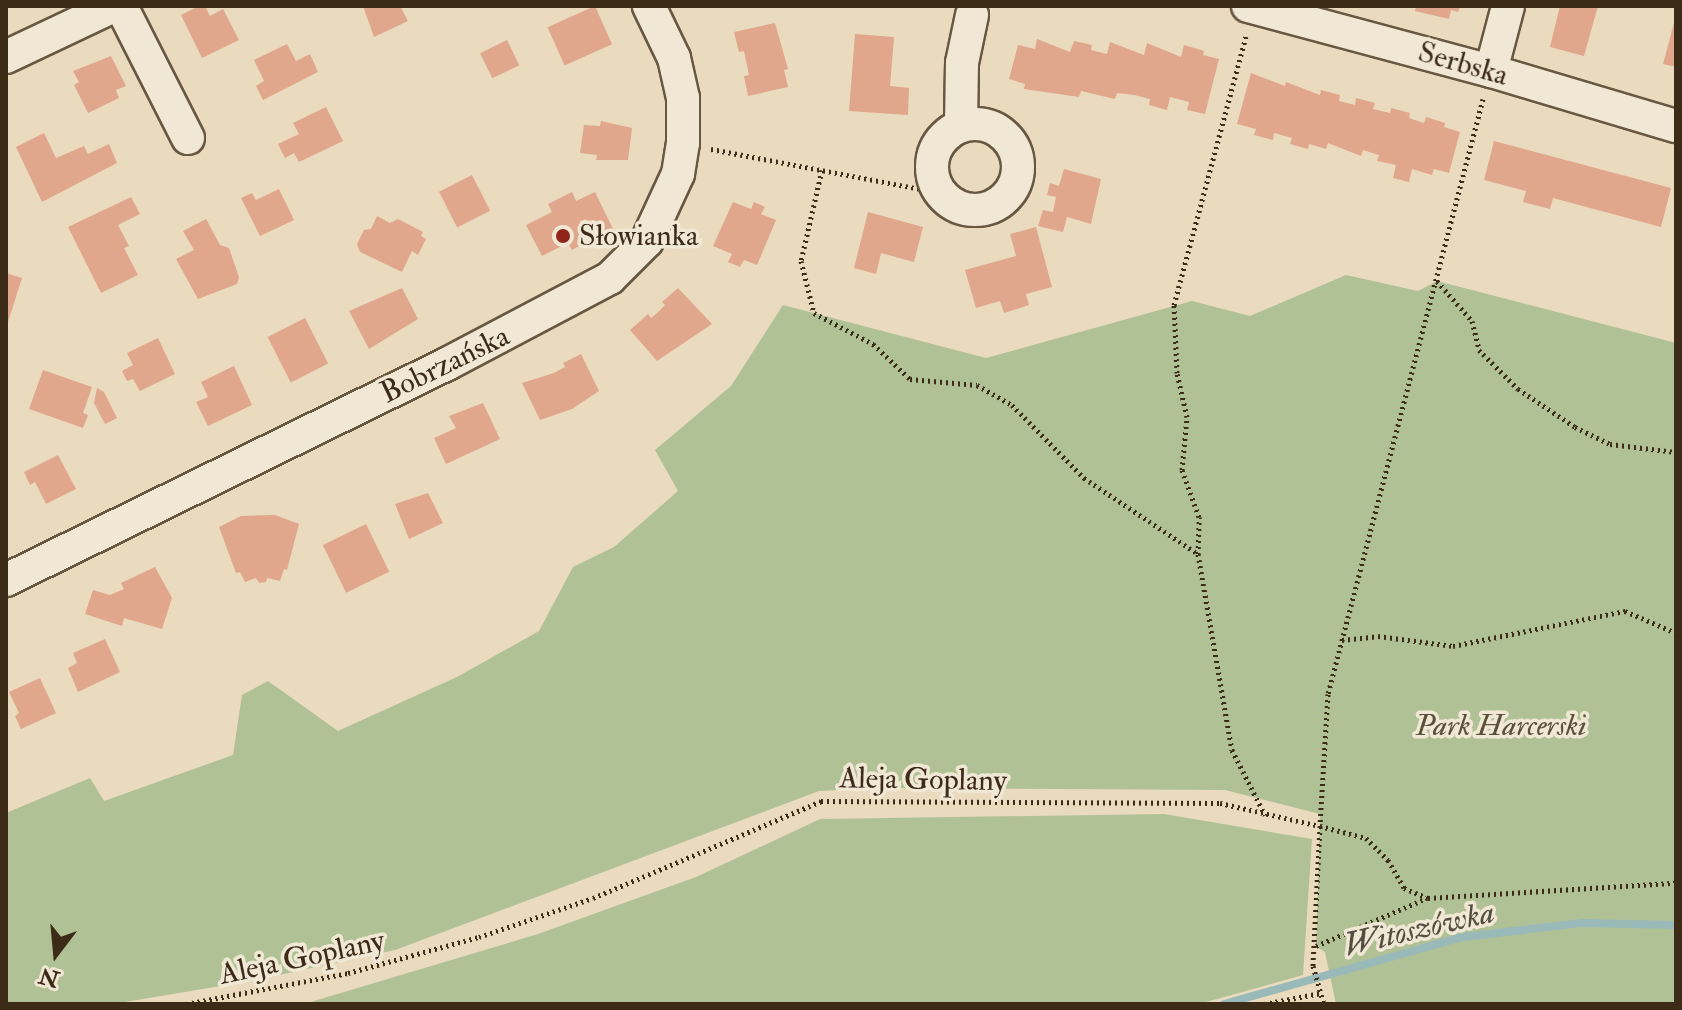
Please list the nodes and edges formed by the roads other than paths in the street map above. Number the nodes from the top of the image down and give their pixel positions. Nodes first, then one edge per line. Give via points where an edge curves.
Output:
1 (114, 6) edge
2 (121, 6) edge
3 (649, 6) edge
4 (1508, 6) edge
5 (1251, 7) edge
6 (978, 9) edge
7 (6, 57) edge
8 (1491, 71) junction
9 (961, 126) junction
10 (1676, 126) edge
11 (188, 138) dead end
12 (6, 580) edge

1 - 7 street
2 - 11 street
3 - 12 street, Bobrzańska via 674,58 683,98 683,143 669,199 647,241 610,278 513,331
4 - 8 street
5 - 8 street, Serbska
6 - 9 street via 962,63
8 - 10 street, Serbska
9 - 9 street via 995,128 1017,154 1013,188 986,208 953,204 933,178 937,146

